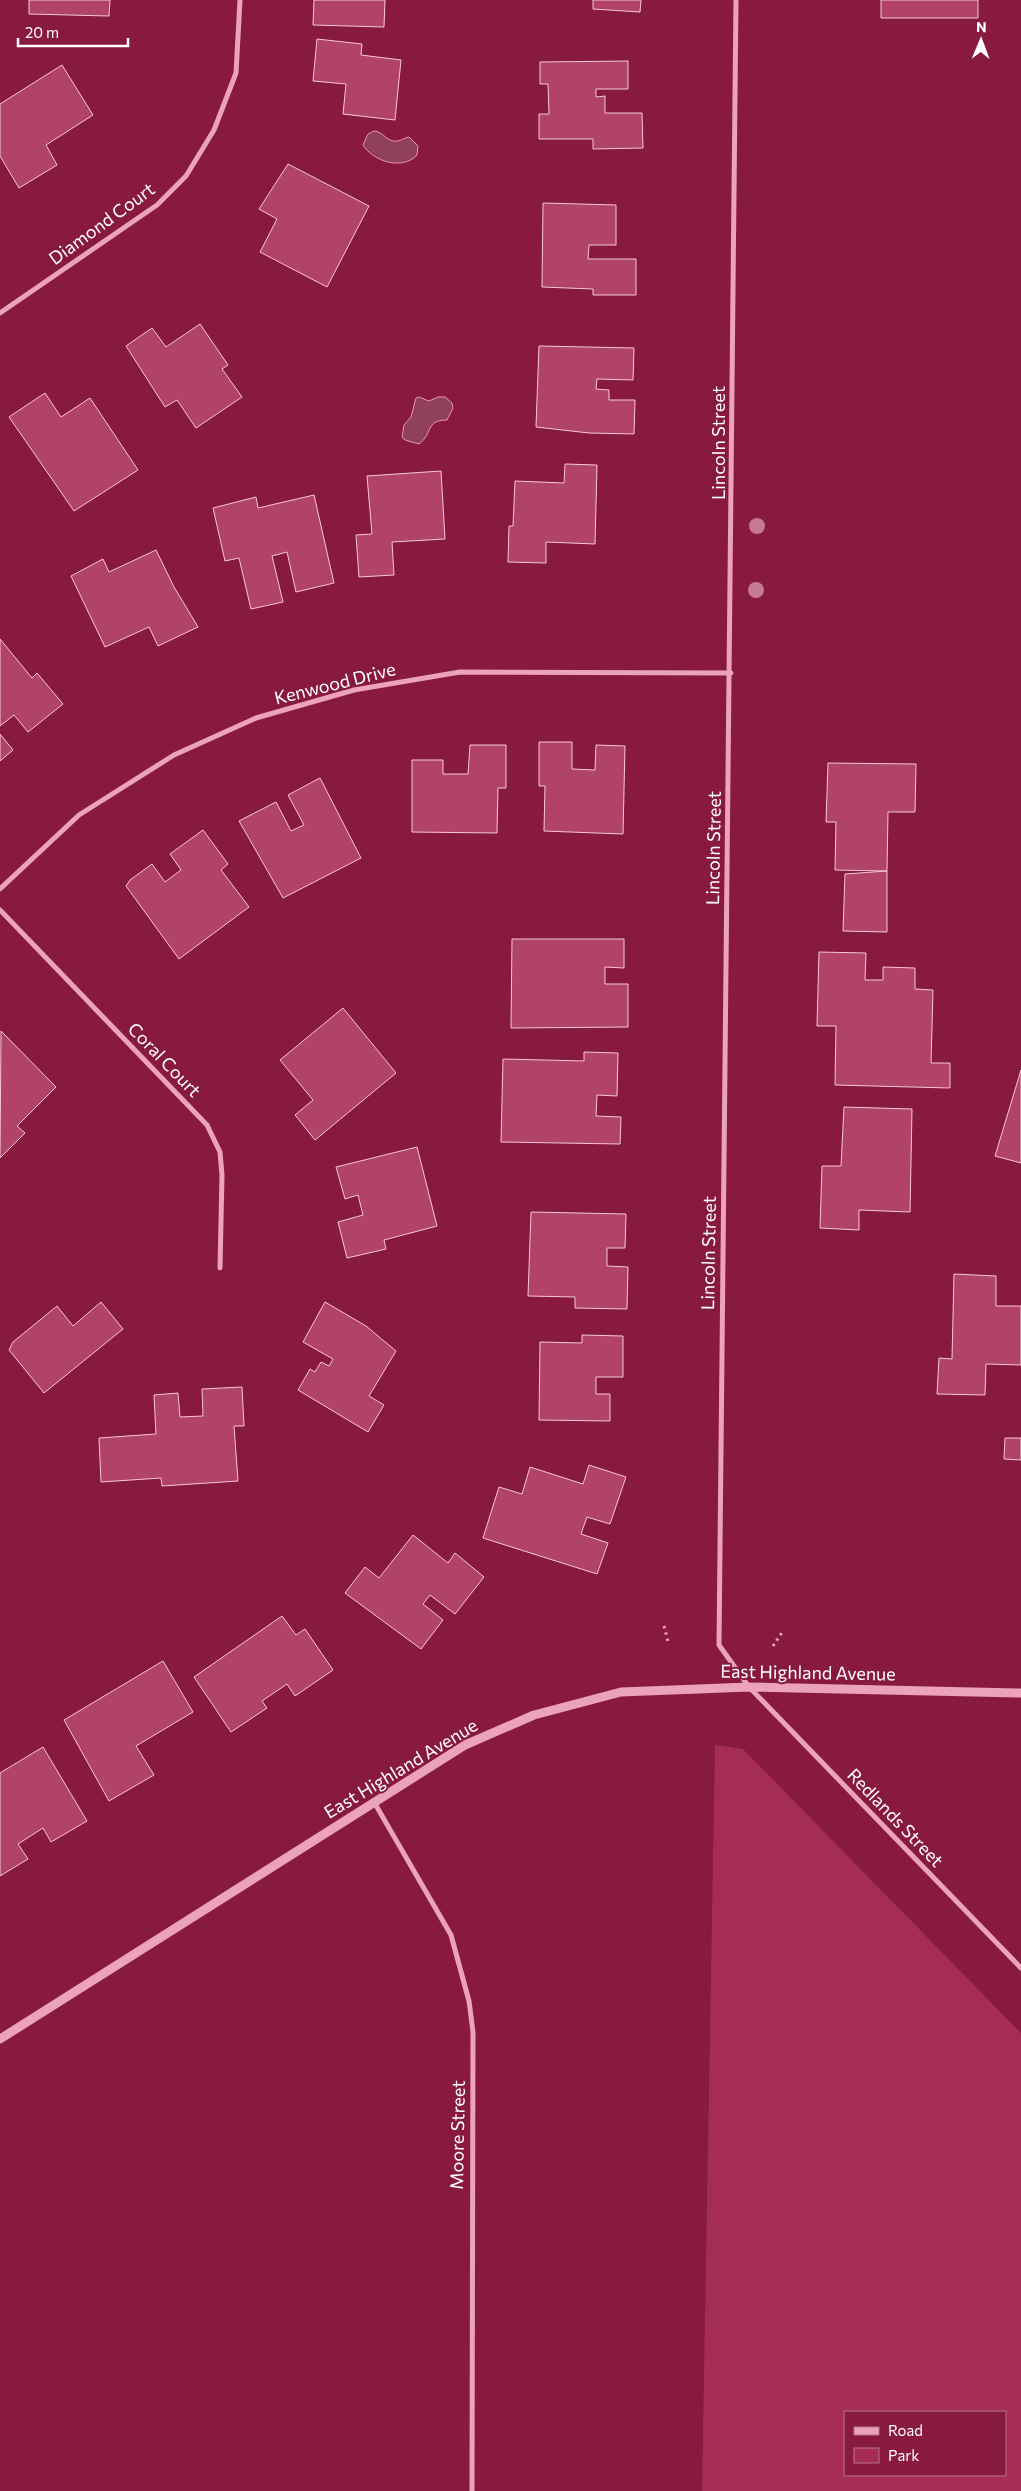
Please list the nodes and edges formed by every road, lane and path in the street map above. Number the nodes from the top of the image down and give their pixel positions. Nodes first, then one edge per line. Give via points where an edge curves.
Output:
1 (240, 0) edge
2 (736, 0) edge
3 (0, 313) edge
4 (731, 673) junction
5 (0, 889) edge
6 (0, 910) edge
7 (220, 1268) dead end
8 (664, 1626) dead end
9 (783, 1630) dead end
10 (669, 1645) dead end
11 (773, 1646) dead end
12 (749, 1687) junction
13 (1021, 1693) edge
14 (374, 1802) junction
15 (1021, 1968) edge
16 (0, 2039) edge
17 (472, 2491) edge

1 - 3 street, Diamond Court via 236,73 214,130 186,176 157,205
2 - 4 street, Lincoln Street
4 - 5 street, Kenwood Drive via 460,672 354,690 256,718 174,755 79,816
4 - 12 street, Lincoln Street via 719,1645
6 - 7 street, Coral Court via 207,1125 220,1152
8 - 10 path
9 - 11 path
12 - 13 street, East Highland Avenue
12 - 14 street, East Highland Avenue via 621,1692 534,1715 465,1745
12 - 15 street, Redlands Street
14 - 16 street, East Highland Avenue
14 - 17 street, Moore Street via 451,1935 469,2000 473,2032

